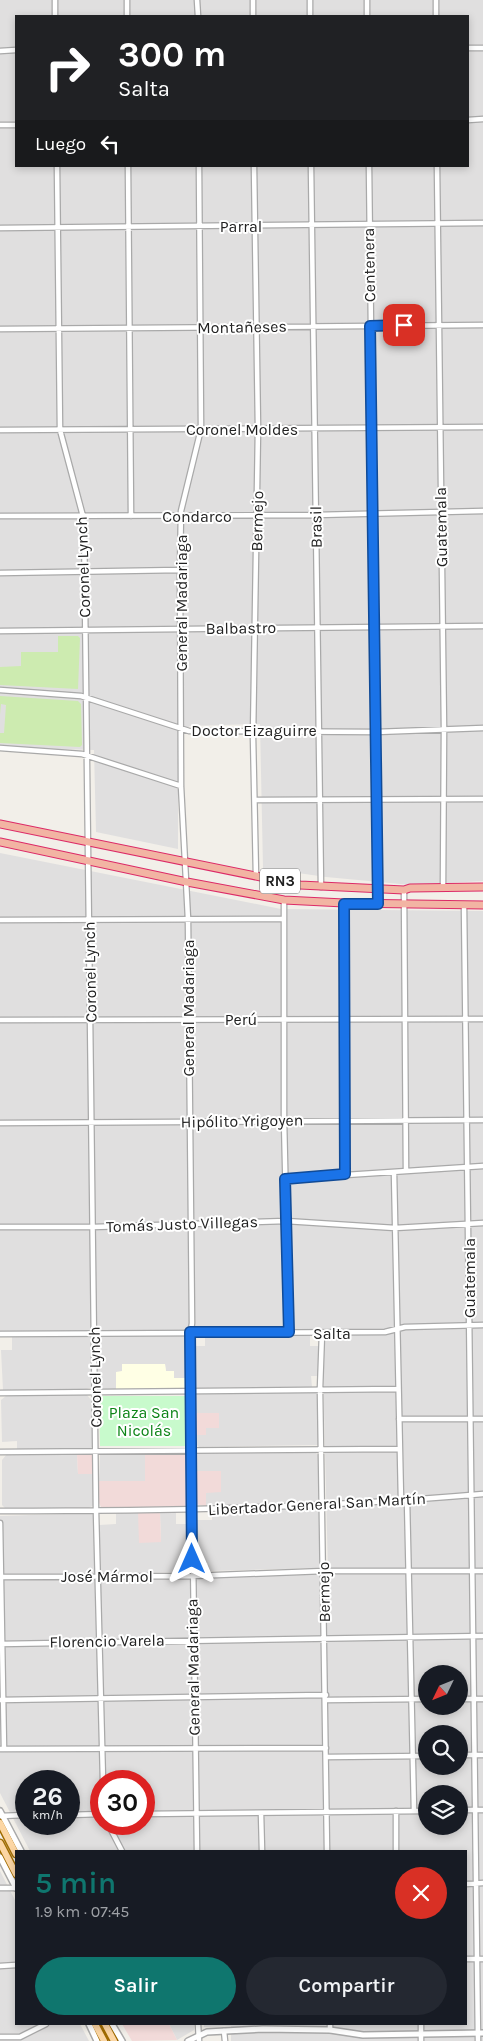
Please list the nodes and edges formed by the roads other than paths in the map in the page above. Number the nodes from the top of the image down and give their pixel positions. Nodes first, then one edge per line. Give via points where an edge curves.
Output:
1 (55, 0) edge
2 (127, 0) edge
3 (197, 0) edge
4 (253, 0) edge
5 (310, 0) edge
6 (367, 0) edge
7 (436, 0) edge
8 (56, 15) edge
9 (127, 15) edge
10 (198, 15) edge
11 (253, 15) edge
12 (310, 15) edge
13 (368, 15) edge
14 (436, 15) edge
15 (469, 48) edge
16 (483, 48) edge
17 (0, 50) edge
18 (15, 50) edge
19 (483, 119) edge
20 (469, 120) edge
21 (0, 125) edge
22 (15, 125) edge
23 (57, 167) edge
24 (128, 167) edge
25 (199, 167) edge
26 (254, 167) edge
27 (311, 167) edge
28 (369, 167) edge
29 (437, 167) edge
30 (368, 224) junction
31 (437, 224) junction
32 (483, 224) edge
33 (254, 225) junction
34 (312, 225) junction
35 (129, 226) junction
36 (200, 226) junction
37 (57, 227) junction
38 (0, 228) edge
39 (439, 325) junction
40 (483, 325) edge
41 (313, 326) junction
42 (370, 326) junction
43 (256, 327) junction
44 (130, 328) junction
45 (201, 328) junction
46 (0, 329) edge
47 (58, 329) junction
48 (440, 427) junction
49 (483, 427) edge
50 (314, 428) junction
51 (201, 429) junction
52 (258, 429) junction
53 (372, 429) junction
54 (0, 430) edge
55 (60, 430) junction
56 (131, 430) junction
57 (483, 511) edge
58 (440, 513) junction
59 (372, 514) junction
60 (316, 515) junction
61 (0, 516) edge
62 (83, 516) junction
63 (131, 516) junction
64 (181, 516) junction
65 (257, 516) junction
66 (180, 570) junction
67 (84, 571) junction
68 (0, 573) edge
69 (316, 626) junction
70 (442, 626) junction
71 (483, 626) edge
72 (374, 627) junction
73 (181, 628) junction
74 (254, 628) junction
75 (84, 630) junction
76 (0, 631) edge
77 (0, 690) edge
78 (86, 697) junction
79 (483, 728) edge
80 (182, 729) junction
81 (444, 729) junction
82 (254, 730) junction
83 (319, 730) junction
84 (376, 732) junction
85 (0, 748) edge
86 (88, 756) junction
87 (181, 786) junction
88 (443, 799) junction
89 (483, 799) edge
90 (255, 800) junction
91 (321, 800) junction
92 (377, 801) junction
93 (0, 824) edge
94 (88, 841) junction
95 (0, 842) edge
96 (88, 860) junction
97 (185, 861) junction
98 (256, 876) junction
99 (187, 882) junction
100 (321, 887) junction
101 (483, 887) edge
102 (443, 888) junction
103 (377, 890) junction
104 (404, 890) junction
105 (284, 900) junction
106 (344, 904) junction
107 (378, 904) junction
108 (404, 905) junction
109 (464, 905) junction
110 (483, 905) edge
111 (89, 919) junction
112 (188, 919) junction
113 (0, 920) edge
114 (283, 920) junction
115 (483, 1018) edge
116 (188, 1019) junction
117 (283, 1019) junction
118 (343, 1019) junction
119 (405, 1019) junction
120 (466, 1019) junction
121 (0, 1020) edge
122 (90, 1020) junction
123 (284, 1120) junction
124 (406, 1120) junction
125 (467, 1120) junction
126 (483, 1120) edge
127 (345, 1121) junction
128 (91, 1122) junction
129 (189, 1122) junction
130 (0, 1123) edge
131 (483, 1166) edge
132 (468, 1167) junction
133 (406, 1171) junction
134 (394, 1172) junction
135 (345, 1174) junction
136 (285, 1179) junction
137 (286, 1221) junction
138 (468, 1224) junction
139 (483, 1224) edge
140 (191, 1225) junction
141 (0, 1227) edge
142 (93, 1227) junction
143 (395, 1228) junction
144 (469, 1325) junction
145 (483, 1325) edge
146 (399, 1329) junction
147 (190, 1332) junction
148 (289, 1332) junction
149 (322, 1333) junction
150 (0, 1334) edge
151 (94, 1334) junction
152 (320, 1389) junction
153 (398, 1389) junction
154 (190, 1391) junction
155 (95, 1392) junction
156 (0, 1393) edge
157 (399, 1419) junction
158 (470, 1419) junction
159 (483, 1419) edge
160 (321, 1449) junction
161 (398, 1449) junction
162 (96, 1450) junction
163 (191, 1450) junction
164 (0, 1452) edge
165 (483, 1494) edge
166 (471, 1495) junction
167 (401, 1500) junction
168 (407, 1500) junction
169 (322, 1505) junction
170 (192, 1509) junction
171 (0, 1511) edge
172 (96, 1511) junction
173 (0, 1523) edge
174 (408, 1570) junction
175 (324, 1571) junction
176 (472, 1571) junction
177 (483, 1571) edge
178 (98, 1576) junction
179 (192, 1576) junction
180 (0, 1577) edge
181 (410, 1636) junction
182 (472, 1636) junction
183 (483, 1636) edge
184 (325, 1637) junction
185 (194, 1640) junction
186 (100, 1641) junction
187 (1, 1644) edge
188 (194, 1697) junction
189 (326, 1697) junction
190 (100, 1698) junction
191 (483, 1698) edge
192 (468, 1699) edge
193 (474, 1699) junction
194 (2, 1700) edge
195 (411, 1700) junction
196 (418, 1700) edge
197 (101, 1748) junction
198 (194, 1748) junction
199 (326, 1748) junction
200 (2, 1749) edge
201 (468, 1755) edge
202 (475, 1755) junction
203 (483, 1755) edge
204 (414, 1756) junction
205 (418, 1756) edge
206 (326, 1757) junction
207 (102, 1770) edge
208 (468, 1810) edge
209 (476, 1810) junction
210 (483, 1810) edge
211 (396, 1811) junction
212 (414, 1811) junction
213 (418, 1811) edge
214 (327, 1812) junction
215 (261, 1813) junction
216 (155, 1814) edge
217 (196, 1814) junction
218 (15, 1816) edge
219 (1, 1817) edge
220 (114, 1835) edge
221 (0, 1843) edge
222 (19, 1850) edge
223 (121, 1850) edge
224 (197, 1850) edge
225 (262, 1850) edge
226 (327, 1850) edge
227 (396, 1850) edge
228 (15, 1852) edge
229 (0, 1857) edge
230 (15, 1872) edge
231 (483, 1883) edge
232 (467, 1884) edge
233 (477, 1884) junction
234 (15, 1886) edge
235 (0, 1888) edge
236 (15, 1888) edge
237 (483, 1958) edge
238 (467, 1959) edge
239 (476, 1959) junction
240 (15, 1965) edge
241 (0, 1966) edge
242 (44, 2025) edge
243 (89, 2025) edge
244 (96, 2025) edge
245 (106, 2025) edge
246 (113, 2025) edge
247 (198, 2025) edge
248 (421, 2025) edge
249 (264, 2027) edge
250 (330, 2027) edge
251 (224, 2031) junction
252 (481, 2033) edge
253 (0, 2037) edge
254 (421, 2038) edge
255 (20, 2039) edge
256 (200, 2040) edge
257 (98, 2041) edge
258 (104, 2041) edge
259 (114, 2041) edge
260 (122, 2041) edge
261 (188, 2041) edge
262 (225, 2041) edge
263 (478, 2041) edge

1 - 8 street
2 - 9 street
3 - 10 street
4 - 11 street
5 - 12 street
6 - 13 street
7 - 14 street
15 - 16 street
17 - 18 street
19 - 20 street
21 - 22 street
23 - 37 street, Coronel Lynch
24 - 35 street
25 - 36 street, General Madariaga
26 - 33 street, Bermejo
27 - 34 street, Brasil
28 - 30 street, Centenera
29 - 31 street, Guatemala
30 - 31 street, Parral
30 - 34 street, Parral
30 - 42 street, Centenera
31 - 32 street, Parral
31 - 39 street, Guatemala
33 - 34 street, Parral
33 - 36 street, Parral
33 - 43 street, Bermejo
34 - 41 street, Brasil
35 - 36 street, Parral
35 - 37 street, Parral
35 - 44 street
36 - 45 street, General Madariaga
37 - 38 street, Parral
37 - 47 street, Coronel Lynch
39 - 40 street, Montañeses
39 - 42 street, Montañeses
39 - 48 street, Guatemala
41 - 42 street, Montañeses
41 - 43 street, Montañeses
41 - 50 street, Brasil
42 - 53 street, Centenera
43 - 45 street, Montañeses
43 - 52 street, Bermejo
44 - 45 street, Montañeses
44 - 47 street, Montañeses
44 - 56 street
45 - 51 street, General Madariaga
46 - 47 street, Montañeses
47 - 55 street, Coronel Lynch
48 - 49 street, Coronel Moldes
48 - 53 street, Coronel Moldes
48 - 58 street, Guatemala
50 - 52 street, Coronel Moldes
50 - 53 street, Coronel Moldes
50 - 60 street, Brasil
51 - 52 street, Coronel Moldes
51 - 56 street, Coronel Moldes
51 - 64 street, General Madariaga
52 - 65 street, Bermejo
53 - 59 street, Centenera
54 - 55 street, Coronel Moldes
55 - 56 street, Coronel Moldes
55 - 62 street, Coronel Lynch
56 - 63 street
57 - 58 street, Condarco
58 - 59 street, Condarco
58 - 70 street, Guatemala
59 - 60 street, Condarco
59 - 72 street, Centenera
60 - 65 street, Condarco
60 - 69 street, Brasil
61 - 62 street, Condarco
62 - 63 street, Condarco
62 - 67 street, Coronel Lynch
63 - 64 street, Condarco
64 - 65 street, Condarco
64 - 66 street, General Madariaga
65 - 74 street, Bermejo
66 - 67 street
66 - 73 street, General Madariaga
67 - 68 street
67 - 75 street, Coronel Lynch
69 - 72 street, Balbastro
69 - 74 street, Balbastro
69 - 83 street, Brasil
70 - 71 street, Balbastro
70 - 72 street, Balbastro
70 - 81 street, Guatemala
72 - 84 street, Centenera
73 - 74 street, Balbastro
73 - 75 street, Balbastro
73 - 80 street, General Madariaga
74 - 82 street, Bermejo
75 - 76 street, Balbastro
75 - 78 street, Coronel Lynch
77 - 78 street, Doctor Eizaguirre
78 - 80 street, Doctor Eizaguirre
78 - 86 street, Coronel Lynch
79 - 81 street, Doctor Eizaguirre
80 - 82 street, Doctor Eizaguirre
80 - 87 street, General Madariaga
81 - 84 street, Doctor Eizaguirre
81 - 88 street, Guatemala
82 - 83 street, Doctor Eizaguirre
82 - 90 street, Bermejo
83 - 84 street, Doctor Eizaguirre
83 - 91 street, Brasil
84 - 92 street, Centenera
85 - 86 street
86 - 87 street
86 - 94 street, Coronel Lynch
87 - 97 street, General Madariaga
88 - 89 street
88 - 92 street
88 - 102 street, Guatemala
90 - 91 street
90 - 98 street, Bermejo
91 - 92 street
91 - 100 street, Brasil
92 - 103 street, Centenera
93 - 94 highway, RN3
94 - 96 street, Coronel Lynch
94 - 97 highway, RN3
95 - 96 highway, RN3
96 - 99 highway, RN3
96 - 111 street, Coronel Lynch
97 - 98 highway, RN3
97 - 99 street, General Madariaga
98 - 100 highway, RN3 via 300,886
99 - 105 highway, RN3
99 - 112 street, General Madariaga
100 - 103 highway, RN3
101 - 102 highway, RN3
102 - 104 highway, RN3
103 - 104 highway, RN3
103 - 107 street, Centenera
104 - 108 street
105 - 106 highway, RN3
105 - 114 street
106 - 107 highway, RN3
106 - 118 street
107 - 108 highway, RN3
108 - 109 highway, RN3
108 - 119 street
109 - 110 highway, RN3
109 - 120 street, Guatemala
111 - 112 street
111 - 113 street
111 - 122 street, Coronel Lynch
112 - 114 street
112 - 116 street, General Madariaga
114 - 117 street
115 - 120 street, Perú
116 - 117 street, Perú
116 - 122 street, Perú
116 - 129 street, General Madariaga
117 - 118 street, Perú
117 - 123 street
118 - 119 street, Perú
118 - 127 street
119 - 120 street, Perú
119 - 124 street
120 - 125 street, Guatemala
121 - 122 street, Perú
122 - 128 street, Coronel Lynch
123 - 127 street, Hipólito Yrigoyen
123 - 129 street, Hipólito Yrigoyen
123 - 136 street
124 - 125 street, Hipólito Yrigoyen
124 - 127 street, Hipólito Yrigoyen
124 - 133 street
125 - 126 street, Hipólito Yrigoyen
125 - 132 street, Guatemala
127 - 135 street
128 - 129 street, Hipólito Yrigoyen
128 - 130 street, Hipólito Yrigoyen
128 - 142 street, Coronel Lynch
129 - 140 street, General Madariaga
131 - 132 street
132 - 133 street
132 - 138 street, Guatemala
133 - 134 street
134 - 135 street
134 - 143 street
135 - 136 street
136 - 137 street
137 - 140 street, Tomás Justo Villegas
137 - 143 street, Tomás Justo Villegas
137 - 148 street
138 - 139 street, Tomás Justo Villegas
138 - 143 street, Tomás Justo Villegas
138 - 144 street, Guatemala
140 - 142 street, Tomás Justo Villegas
140 - 147 street, General Madariaga
141 - 142 street, Tomás Justo Villegas
142 - 151 street, Coronel Lynch
143 - 146 street
144 - 145 street, Salta
144 - 146 street, Salta
144 - 158 street, Guatemala
146 - 149 street, Salta
146 - 153 street
147 - 148 street, Salta
147 - 151 street, Salta
147 - 154 street, General Madariaga
148 - 149 street, Salta
149 - 152 street, Bermejo
150 - 151 street, Salta
151 - 155 street, Coronel Lynch
152 - 153 street
152 - 154 street
152 - 160 street, Bermejo
153 - 157 street
154 - 155 street
154 - 163 street, General Madariaga
155 - 156 street
155 - 162 street, Coronel Lynch
157 - 158 street
157 - 161 street
158 - 159 street
158 - 166 street, Guatemala
160 - 161 street
160 - 163 street
160 - 169 street, Bermejo
161 - 167 street
162 - 163 street
162 - 164 street
162 - 172 street, Coronel Lynch
163 - 170 street, General Madariaga
165 - 166 street, Libertador General San Martín
166 - 168 street, Libertador General San Martín
166 - 176 street, Guatemala
167 - 168 street, Libertador General San Martín
167 - 169 street, Libertador General San Martín
168 - 174 street
169 - 170 street, Libertador General San Martín
169 - 175 street, Bermejo
170 - 172 street, Libertador General San Martín
170 - 179 street, General Madariaga
171 - 172 street, Libertador General San Martín
172 - 178 street, Coronel Lynch
173 - 180 street
174 - 175 street, José Mármol
174 - 176 street, José Mármol
174 - 181 street
175 - 179 street, José Mármol
175 - 184 street, Bermejo
176 - 177 street, José Mármol
176 - 182 street, Guatemala
178 - 179 street, José Mármol
178 - 180 street, José Mármol
178 - 186 street, Coronel Lynch
179 - 185 street, General Madariaga
180 - 187 street
181 - 182 street, Florencio Varela
181 - 184 street, Florencio Varela
181 - 195 street
182 - 183 street, Florencio Varela
182 - 193 street, Guatemala
184 - 185 street, Florencio Varela
184 - 189 street, Bermejo
185 - 186 street, Florencio Varela
185 - 188 street, General Madariaga
186 - 187 street, Florencio Varela
186 - 190 street, Coronel Lynch
187 - 194 street
188 - 189 street
188 - 190 street
188 - 198 street, General Madariaga
189 - 195 street
189 - 199 street, Bermejo
190 - 194 street
190 - 197 street, Coronel Lynch
191 - 193 street
192 - 193 street
193 - 202 street, Guatemala
194 - 200 street
195 - 196 street
195 - 204 street
197 - 198 street
197 - 200 street
197 - 207 street, Coronel Lynch
198 - 199 street
198 - 217 street, General Madariaga
199 - 206 street, Bermejo
201 - 202 street
202 - 203 street
202 - 209 street, Guatemala
204 - 205 street
204 - 206 street
204 - 212 street
206 - 214 street, Bermejo
208 - 209 street
209 - 210 street
209 - 233 street, Guatemala
211 - 212 street
211 - 214 street
211 - 227 street
212 - 213 street
214 - 215 street
214 - 226 street, Bermejo
215 - 217 street
215 - 225 street
216 - 217 street
217 - 224 street, General Madariaga
218 - 219 street
219 - 222 main road
219 - 228 main road
220 - 223 street
221 - 230 main road
229 - 234 street
231 - 233 street
232 - 233 street
233 - 239 street, Guatemala
235 - 236 street
237 - 239 street
238 - 239 street
239 - 252 street, Guatemala
240 - 241 street
242 - 255 street
243 - 257 street
244 - 258 main road
245 - 259 main road
246 - 260 street
247 - 256 street
248 - 254 street
249 - 250 street
249 - 251 street
250 - 254 street via 363,2035
251 - 256 street via 206,2032
251 - 262 street
252 - 254 street
252 - 263 street, Guatemala
253 - 255 street
256 - 261 street

